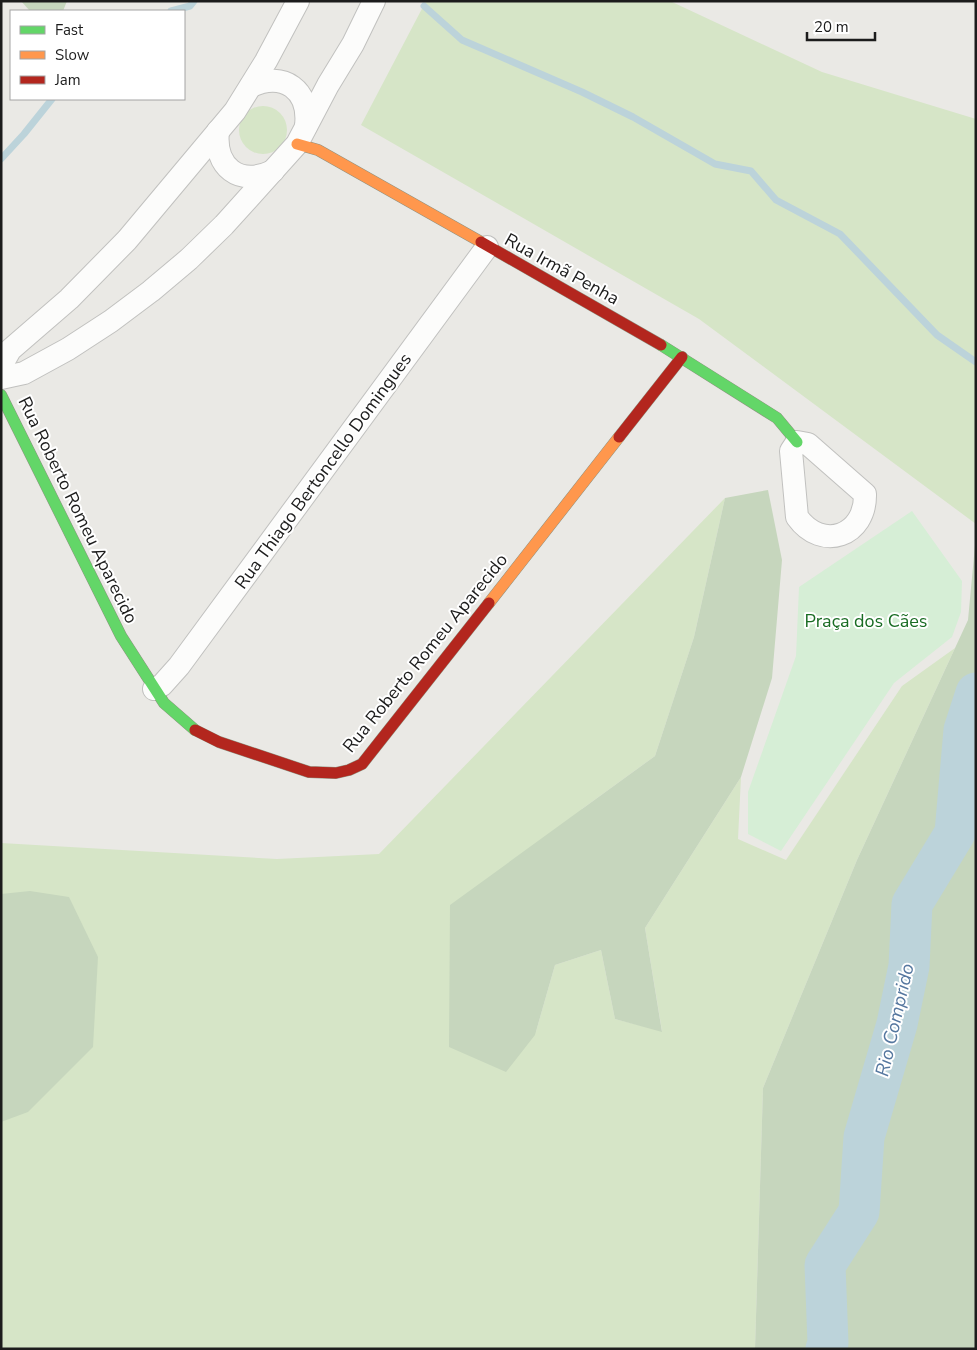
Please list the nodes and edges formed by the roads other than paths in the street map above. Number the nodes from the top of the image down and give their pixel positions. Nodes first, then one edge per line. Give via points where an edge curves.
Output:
1 (298, 1) edge
2 (374, 1) edge
3 (251, 86) junction
4 (218, 131) junction
5 (302, 135) junction
6 (273, 171) junction
7 (487, 247) junction
8 (682, 357) junction
9 (1, 366) edge
10 (1, 378) edge
11 (1, 395) edge
12 (797, 442) dead end
13 (154, 689) junction

1 - 3 street
2 - 5 street
3 - 4 street
3 - 5 street via 275,80 297,91 308,114
4 - 6 street via 216,144 226,167 249,177 261,177
4 - 9 street via 127,240 69,299 10,350
5 - 6 street
5 - 7 street, Rua Irmã Penha via 318,150
6 - 10 street via 224,225 151,291 68,349 24,374
7 - 8 street, Rua Irmã Penha
7 - 13 street, Rua Thiago Bertoncello Domingues via 179,666
8 - 12 street, Rua Irmã Penha via 777,418
8 - 13 street, Rua Roberto Romeu Aparecido via 362,764 350,771 322,775 219,742 188,726
11 - 13 street, Rua Roberto Romeu Aparecido via 121,636

